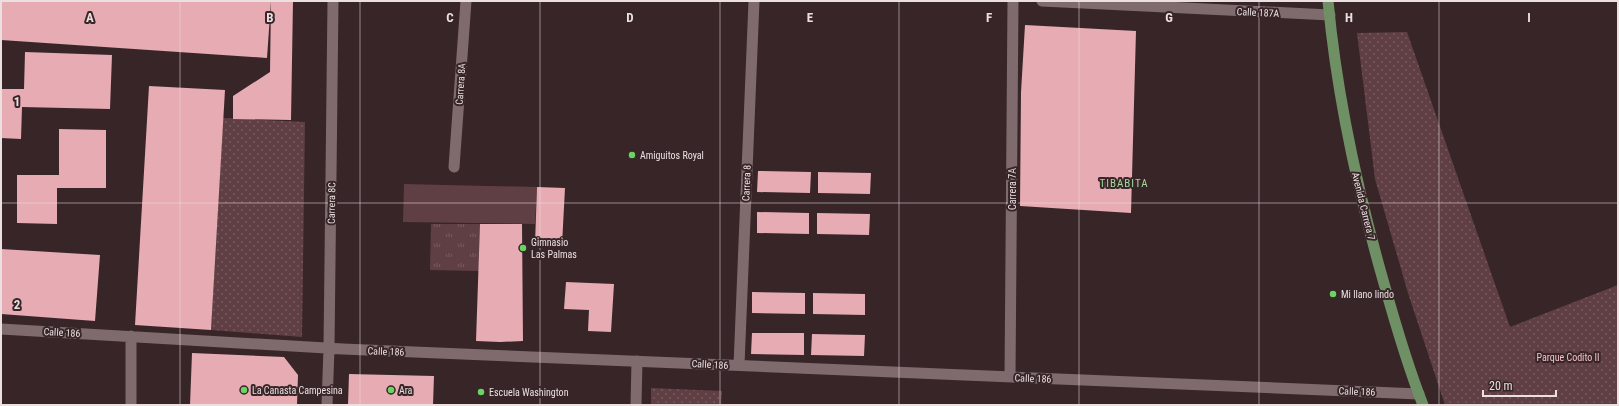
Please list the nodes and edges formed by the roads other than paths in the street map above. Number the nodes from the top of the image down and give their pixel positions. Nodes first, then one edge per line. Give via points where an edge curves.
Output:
1 (333, 1) edge
2 (466, 1) edge
3 (754, 1) edge
4 (1013, 1) edge
5 (1042, 1) edge
6 (1328, 1) edge
7 (1330, 15) junction
8 (454, 167) dead end
9 (1, 329) edge
10 (131, 336) junction
11 (329, 348) junction
12 (638, 361) junction
13 (739, 366) junction
14 (1010, 377) junction
15 (1419, 394) junction
16 (131, 405) edge
17 (327, 405) edge
18 (636, 405) edge
19 (1423, 405) edge

1 - 11 street, Carrera 8C
2 - 8 street, Carrera 8A
3 - 13 street, Carrera 8
4 - 14 street, Carrera 7A
5 - 7 street, Calle 187A
6 - 7 main road, Avenida Carrera 7
7 - 15 main road, Avenida Carrera 7 via 1341,94 1362,203
9 - 10 street, Calle 186
10 - 11 street, Calle 186
10 - 16 street
11 - 12 street, Calle 186
11 - 17 street, Carrera 8C
12 - 13 street, Calle 186
12 - 18 street
13 - 14 street, Calle 186
14 - 15 street, Calle 186
15 - 19 main road, Avenida Carrera 7

